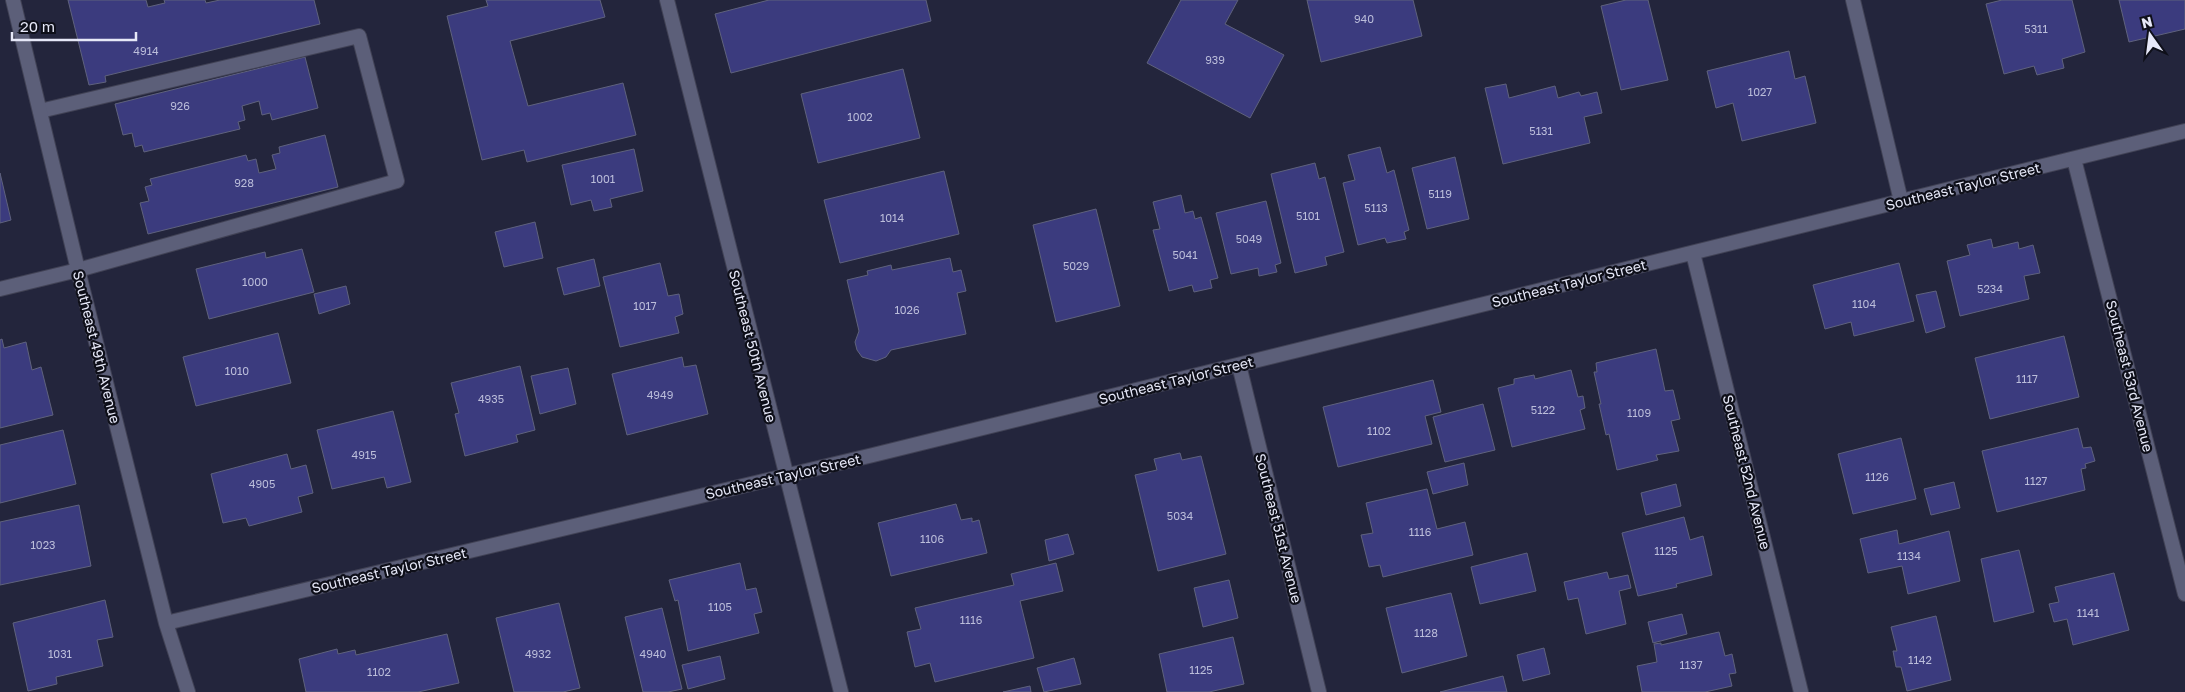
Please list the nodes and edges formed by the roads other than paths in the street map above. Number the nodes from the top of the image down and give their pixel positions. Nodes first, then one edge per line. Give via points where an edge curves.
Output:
1 (13, 0) edge
2 (667, 0) edge
3 (1853, 0) edge
4 (40, 111) junction
5 (2185, 131) edge
6 (2074, 159) junction
7 (1901, 201) junction
8 (1692, 252) junction
9 (78, 270) junction
10 (0, 289) edge
11 (1239, 365) junction
12 (785, 475) junction
13 (2185, 594) edge
14 (166, 623) junction
15 (188, 692) edge
16 (840, 692) edge
17 (1319, 692) edge
18 (1801, 692) edge

1 - 4 street, Southeast 49th Avenue
2 - 12 street, Southeast 50th Avenue
3 - 7 street
4 - 9 street, Southeast 49th Avenue
4 - 9 street via 359,36 397,181
5 - 6 street, Southeast Taylor Street
6 - 7 street, Southeast Taylor Street
6 - 13 street, Southeast 53rd Avenue
7 - 8 street, Southeast Taylor Street
8 - 11 street, Southeast Taylor Street
8 - 18 street, Southeast 52nd Avenue
9 - 10 street
9 - 14 street, Southeast 49th Avenue
11 - 12 street, Southeast Taylor Street
11 - 17 street, Southeast 51st Avenue
12 - 14 street, Southeast Taylor Street
12 - 16 street, Southeast 50th Avenue
14 - 15 street, Southeast 49th Avenue

